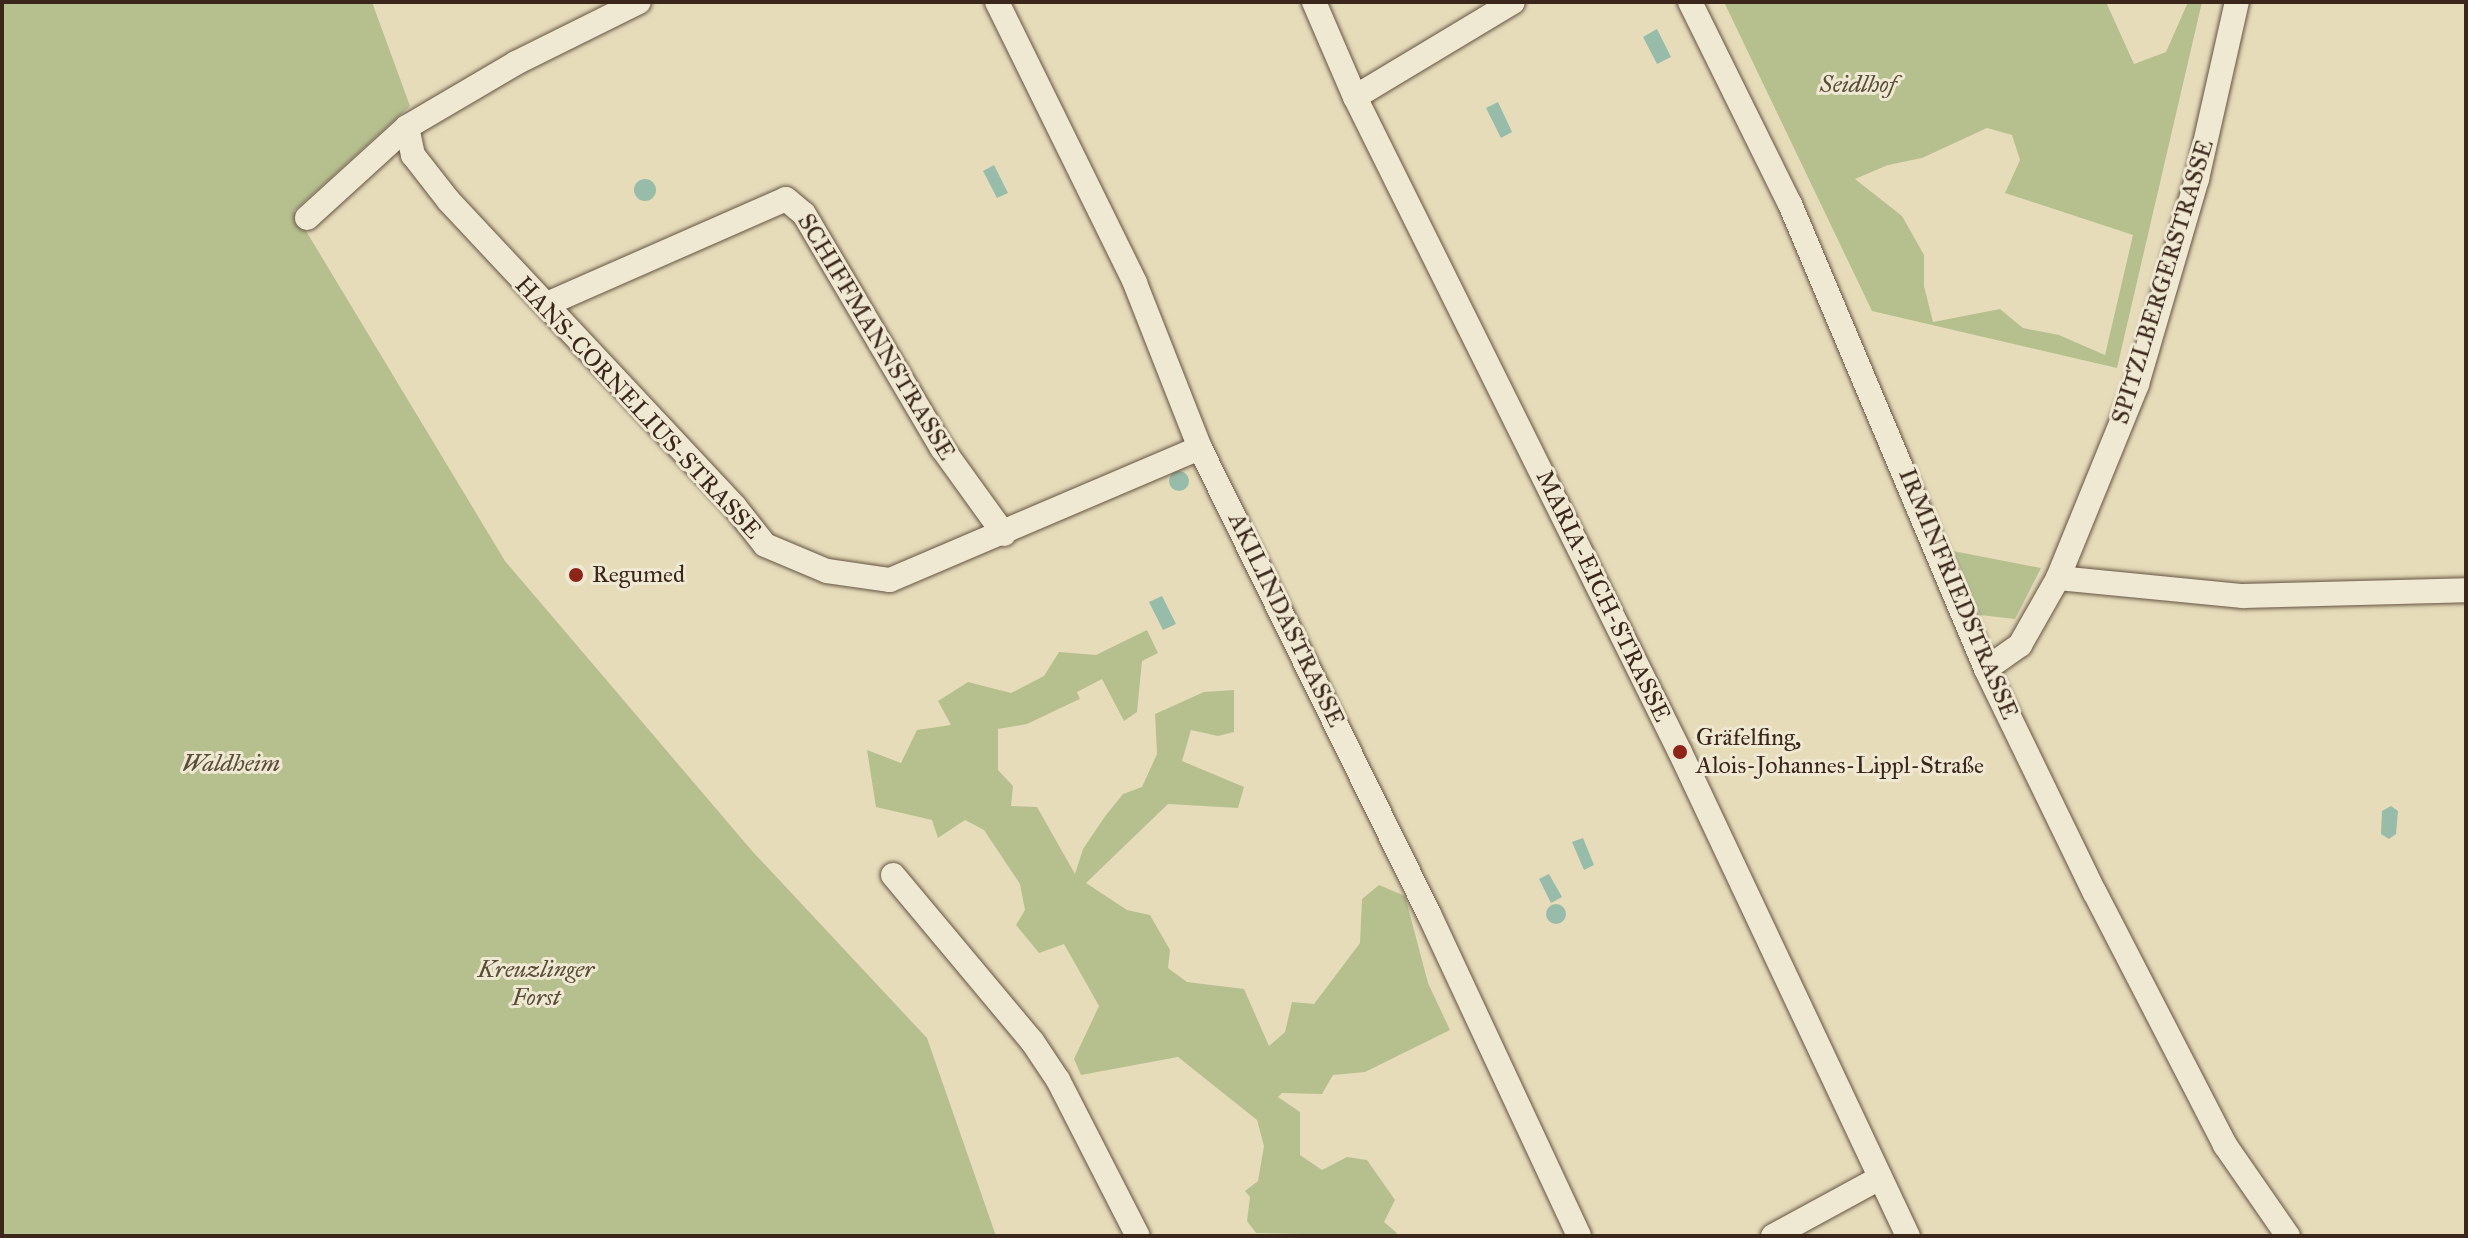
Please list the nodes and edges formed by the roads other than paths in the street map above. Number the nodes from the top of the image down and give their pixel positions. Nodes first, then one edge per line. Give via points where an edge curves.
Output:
1 (639, 2) edge
2 (997, 2) edge
3 (1314, 2) edge
4 (1513, 2) edge
5 (1690, 2) edge
6 (2237, 2) edge
7 (1355, 97) junction
8 (407, 127) junction
9 (307, 218) dead end
10 (547, 304) junction
11 (1200, 448) junction
12 (1004, 534) junction
13 (2058, 578) junction
14 (2466, 590) edge
15 (1986, 669) junction
16 (893, 875) dead end
17 (1880, 1178) junction
18 (1138, 1236) edge
19 (1579, 1236) edge
20 (1773, 1236) edge
21 (1908, 1236) edge
22 (2288, 1236) edge

1 - 8 street via 516,63
2 - 11 street, AKILINDASTRASSE via 1135,283
3 - 7 street, MARIA-EICH-STRASSE
4 - 7 street
5 - 15 street, IRMINFRIEDSTRASSE via 1790,204
6 - 13 street, SPITZLBERGERSTRASSE via 2197,179 2137,384
7 - 17 street, MARIA-EICH-STRASSE via 1680,752
8 - 9 street
8 - 10 street, HANS-CORNELIUS-STRASSE via 413,155 448,200
10 - 12 street, HANS-CORNELIUS-STRASSE via 765,545 827,571 890,580
10 - 12 street, SCHIFFMANNSTRASSE via 786,199 804,214 942,448
11 - 12 street, HANS-CORNELIUS-STRASSE
11 - 19 street, AKILINDASTRASSE via 1423,900
13 - 14 street via 2243,596
13 - 15 street, SPITZLBERGERSTRASSE via 2020,645
15 - 22 street, IRMINFRIEDSTRASSE via 2169,1042
16 - 18 street via 1032,1041 1058,1080
17 - 20 street
17 - 21 street, MARIA-EICH-STRASSE

